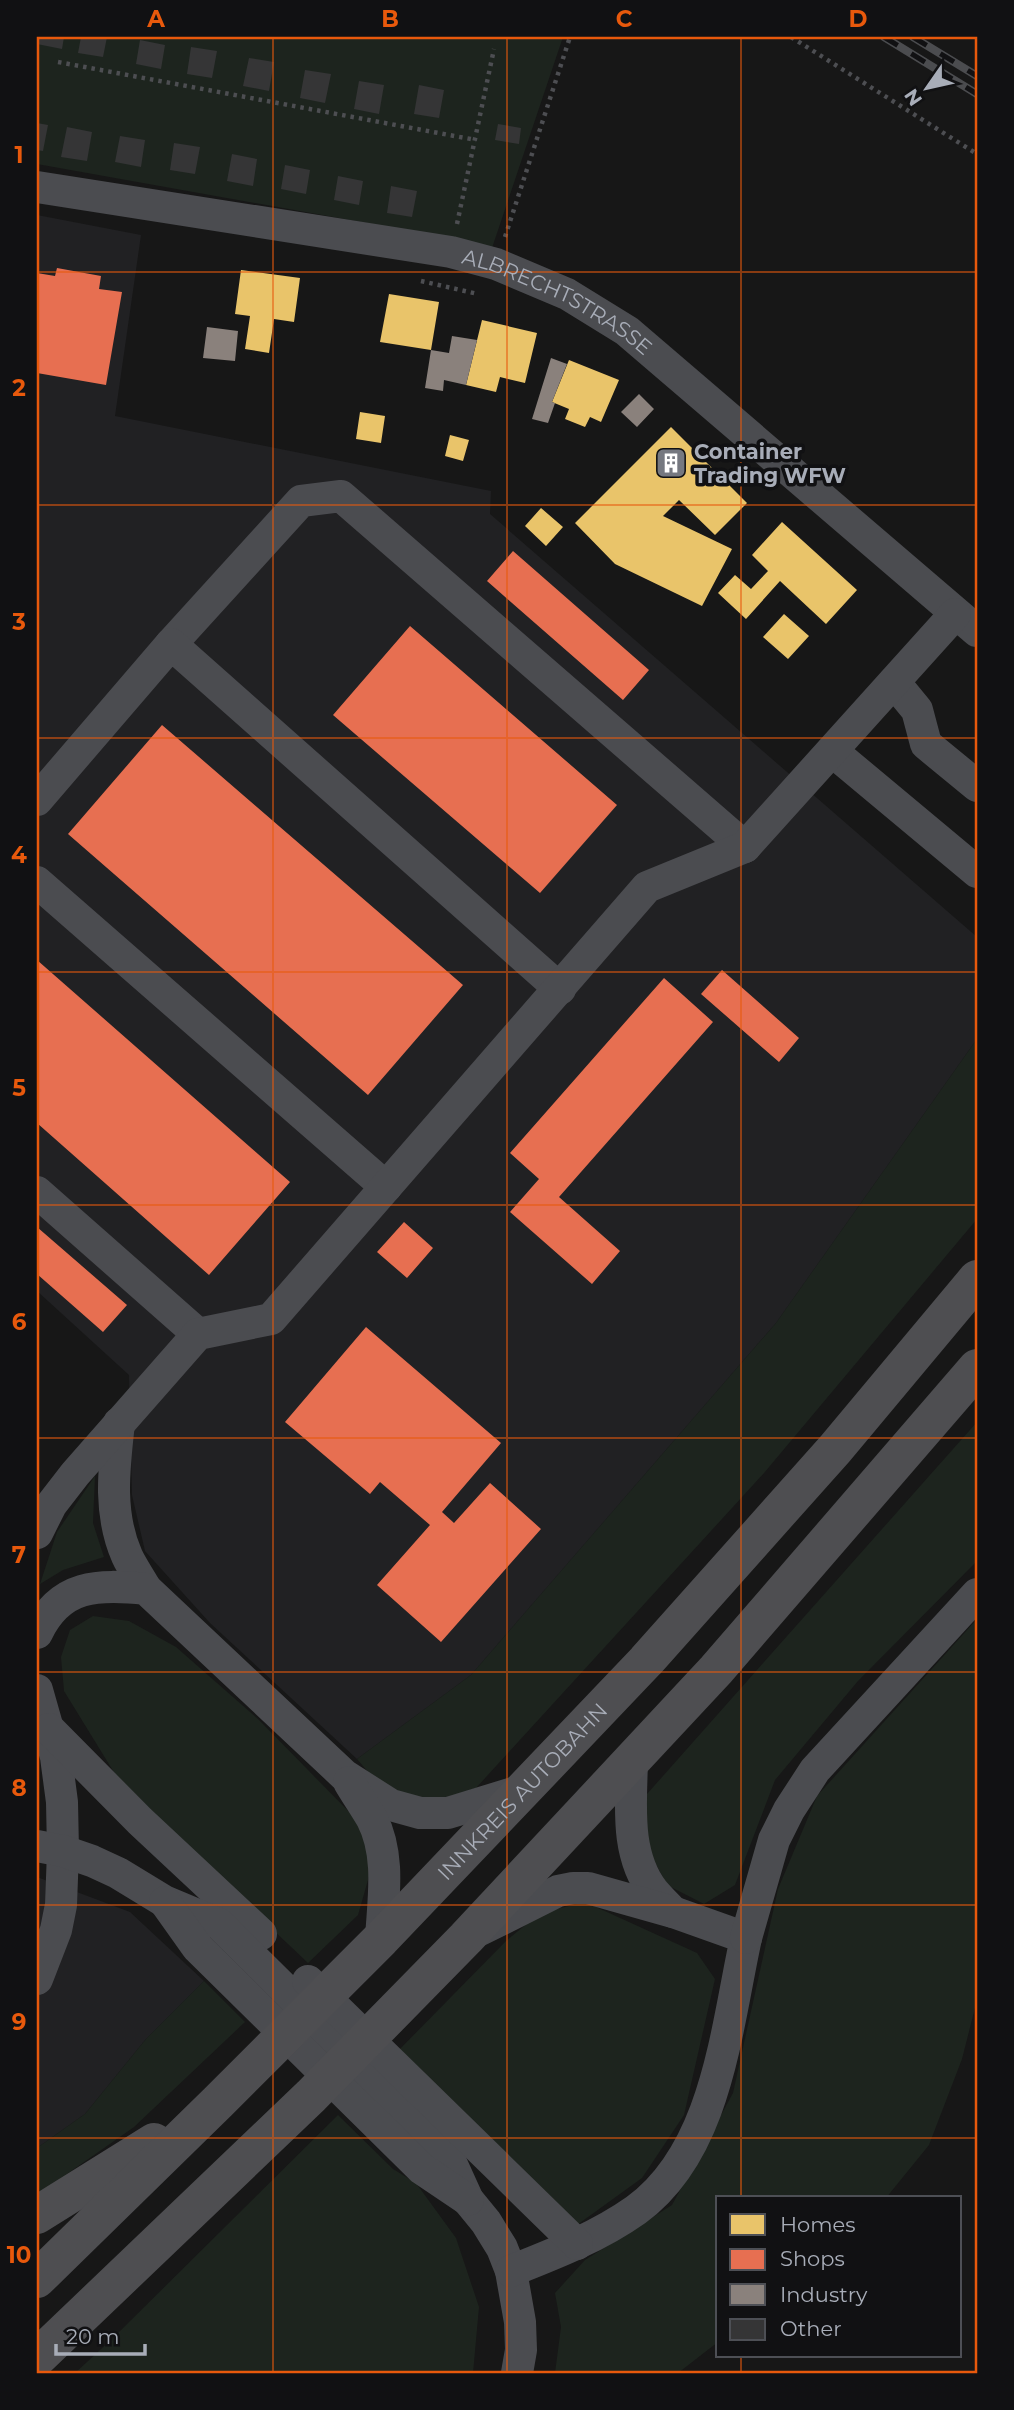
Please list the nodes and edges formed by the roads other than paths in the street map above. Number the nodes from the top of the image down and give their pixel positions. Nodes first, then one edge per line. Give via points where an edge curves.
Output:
1 (37, 187) edge
2 (966, 623) edge
3 (171, 644) junction
4 (894, 682) junction
5 (832, 751) junction
6 (977, 786) edge
7 (37, 800) edge
8 (746, 846) junction
9 (977, 872) edge
10 (37, 882) edge
11 (560, 989) junction
12 (386, 1187) junction
13 (37, 1192) edge
14 (977, 1279) edge
15 (198, 1334) junction
16 (977, 1368) edge
17 (119, 1423) junction
18 (37, 1533) edge
19 (146, 1589) junction
20 (977, 1594) edge
21 (37, 1633) edge
22 (37, 1690) edge
23 (49, 1729) junction
24 (632, 1761) junction
25 (344, 1775) junction
26 (526, 1788) junction
27 (50, 1848) edge
28 (164, 1901) junction
29 (673, 1912) junction
30 (234, 1923) junction
31 (466, 1938) junction
32 (746, 1938) junction
33 (381, 1939) junction
34 (37, 1979) edge
35 (218, 2102) junction
36 (427, 2134) junction
37 (37, 2216) edge
38 (577, 2244) junction
39 (511, 2271) junction
40 (37, 2279) edge
41 (37, 2358) edge
42 (517, 2373) edge

1 - 2 street, ALBRECHTSTRASSE via 451,252 496,264 567,294 627,331
2 - 4 street
3 - 7 street
3 - 8 street via 301,501 341,496
3 - 11 street
4 - 5 street
4 - 6 street via 917,709 926,744
5 - 8 street
5 - 9 street
8 - 11 street via 647,887
10 - 12 street
11 - 12 street
12 - 15 street via 271,1319
13 - 15 street
14 - 26 highway, INNKREIS AUTOBAHN via 835,1449
15 - 17 street
16 - 24 highway
17 - 18 street via 51,1505
17 - 19 street via 114,1469 118,1530
19 - 21 street via 115,1586 74,1592 55,1605
19 - 25 street
20 - 32 street via 815,1770 769,1852
22 - 23 street
23 - 27 street via 60,1779
23 - 30 street
24 - 29 street via 631,1830 641,1870
24 - 31 highway
25 - 26 street via 391,1805 419,1813 448,1813
25 - 33 street via 373,1822 382,1852
26 - 33 highway, INNKREIS AUTOBAHN
27 - 28 street via 118,1872
27 - 34 street via 59,1917
28 - 30 street via 219,1924
28 - 36 street via 204,1953
29 - 31 street via 589,1888 573,1888 558,1891
29 - 32 street
30 - 36 street
31 - 41 highway via 311,2096
32 - 38 street via 712,2096 688,2151 638,2208
33 - 35 highway, INNKREIS AUTOBAHN
35 - 37 highway
35 - 40 highway, INNKREIS AUTOBAHN
36 - 38 street
36 - 39 street via 422,2169 468,2200 502,2248
38 - 39 street
39 - 42 street via 520,2322

